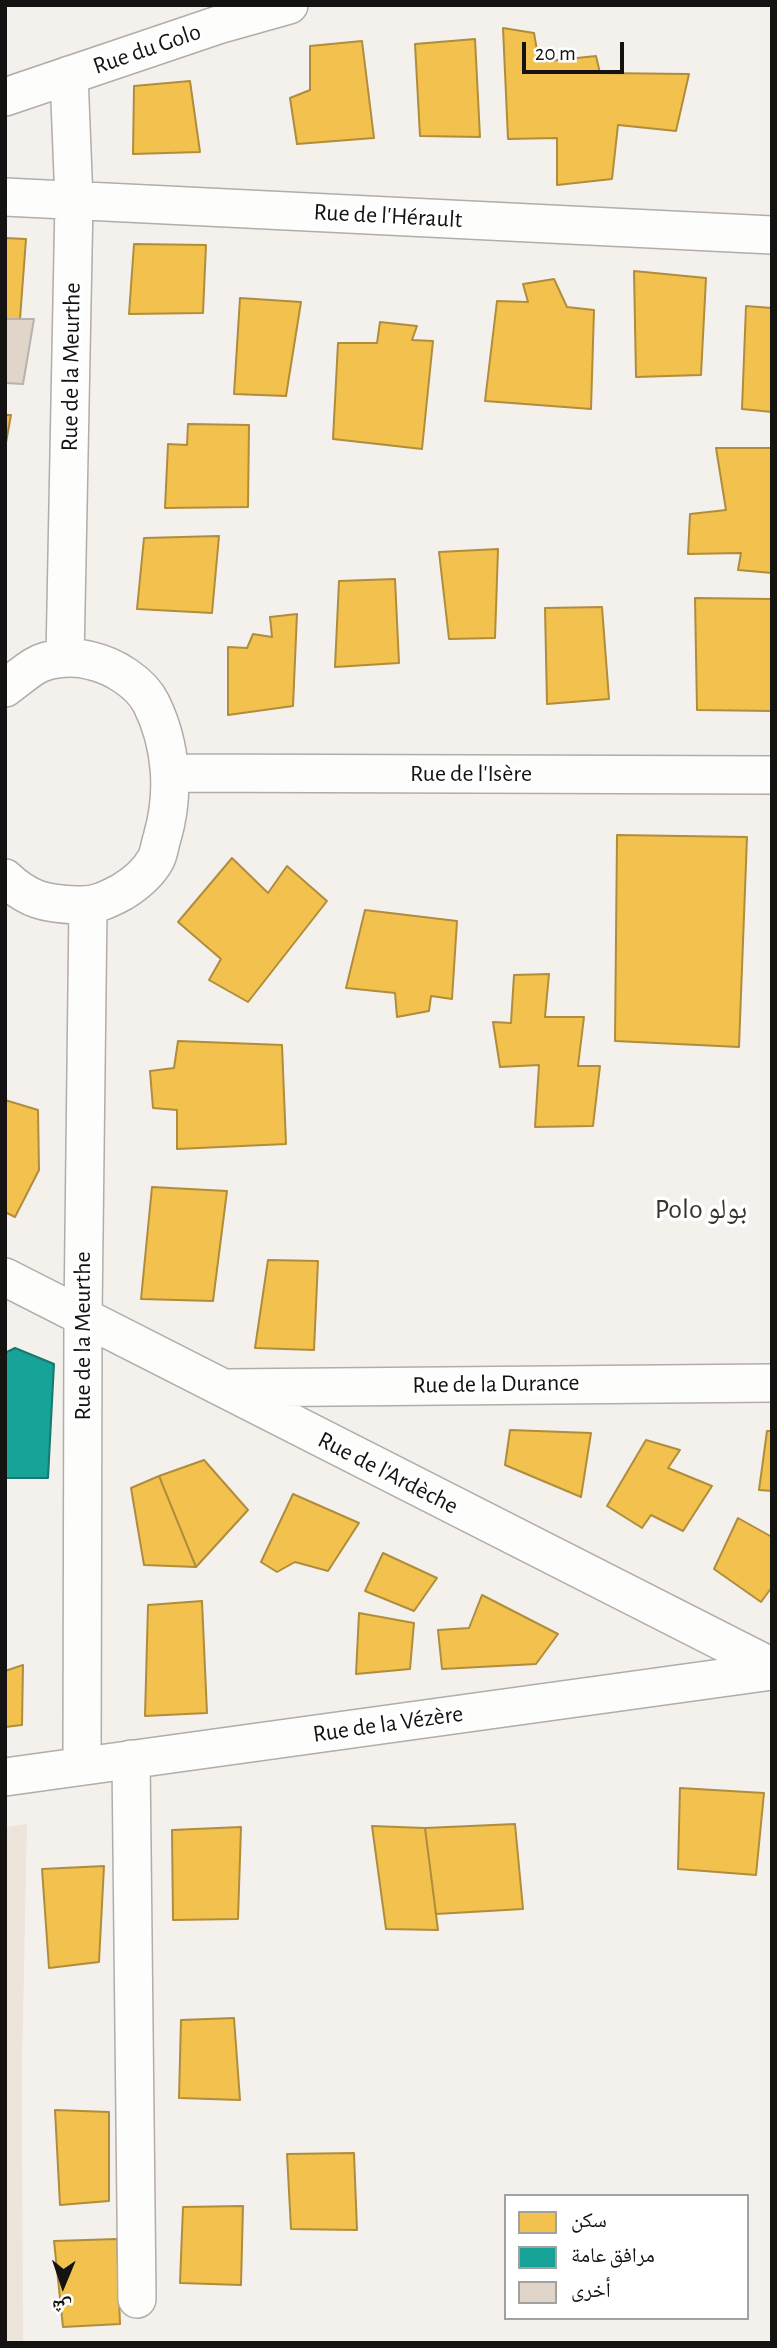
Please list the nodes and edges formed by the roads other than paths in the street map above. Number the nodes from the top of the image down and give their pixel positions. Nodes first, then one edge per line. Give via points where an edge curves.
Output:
1 (289, 5) edge
2 (217, 15) edge
3 (69, 75) junction
4 (5, 97) edge
5 (5, 197) edge
6 (74, 201) junction
7 (772, 235) edge
8 (65, 658) junction
9 (5, 688) edge
10 (170, 773) junction
11 (772, 775) edge
12 (5, 878) edge
13 (88, 906) junction
14 (11, 1287) edge
15 (83, 1315) junction
16 (772, 1383) edge
17 (220, 1388) junction
18 (772, 1669) edge
19 (131, 1759) junction
20 (82, 1765) junction
21 (5, 1777) edge
22 (137, 2299) dead end

1 - 2 street, Rue du Golo
2 - 3 street, Rue du Golo
3 - 4 street, Rue du Golo
3 - 6 street, Rue de la Meurthe
5 - 6 street, Rue de l'Hérault
6 - 7 street, Rue de l'Hérault
6 - 8 street, Rue de la Meurthe
8 - 9 street via 37,664
8 - 10 street via 103,663 123,673 150,701
10 - 11 street, Rue de l'Isère
10 - 13 street via 168,816 156,859 134,885
12 - 13 street via 19,891 48,904
13 - 15 street, Rue de la Meurthe
14 - 15 street, Rue de l'Ardèche
15 - 17 street, Rue de l'Ardèche
15 - 20 street, Rue de la Meurthe
16 - 17 street, Rue de la Durance
17 - 18 street, Rue de l'Ardèche
18 - 19 street, Rue de la Vézère
19 - 20 street, Rue de la Vézère
19 - 22 street
20 - 21 street, Rue de la Vézère

